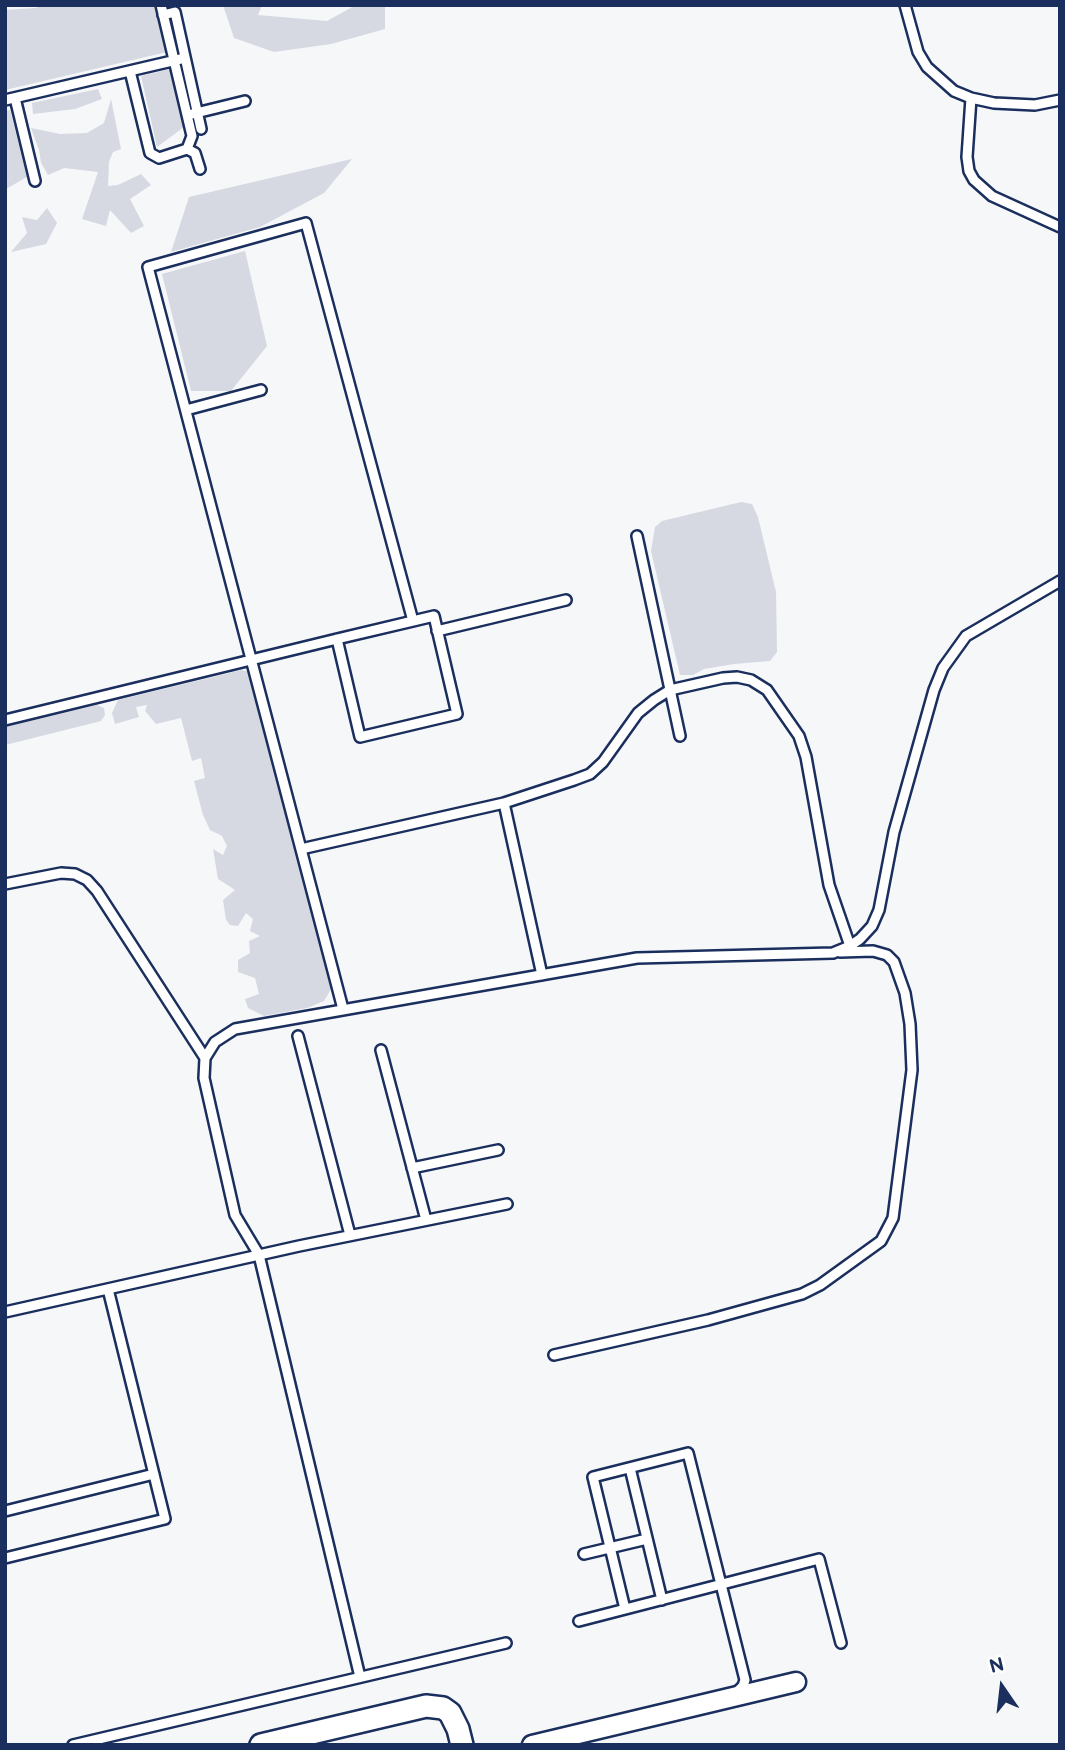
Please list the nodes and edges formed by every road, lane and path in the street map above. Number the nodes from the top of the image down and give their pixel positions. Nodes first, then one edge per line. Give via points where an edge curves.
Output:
1 (905, 5) edge
2 (162, 10) edge
3 (186, 58) junction
4 (174, 61) junction
5 (130, 71) junction
6 (971, 98) junction
7 (10, 99) edge
8 (1060, 100) edge
9 (245, 101) dead end
10 (198, 112) junction
11 (187, 115) junction
12 (201, 129) dead end
13 (187, 149) junction
14 (200, 169) dead end
15 (35, 181) dead end
16 (1060, 227) edge
17 (261, 390) dead end
18 (186, 410) junction
19 (637, 536) dead end
20 (1060, 581) edge
21 (566, 600) dead end
22 (413, 621) junction
23 (437, 631) junction
24 (337, 639) junction
25 (251, 660) junction
26 (670, 690) junction
27 (5, 720) edge
28 (680, 736) dead end
29 (504, 803) junction
30 (301, 849) junction
31 (5, 884) edge
32 (850, 946) junction
33 (833, 953) junction
34 (541, 975) junction
35 (343, 1009) junction
36 (298, 1036) dead end
37 (381, 1050) dead end
38 (205, 1059) junction
39 (498, 1150) dead end
40 (412, 1167) junction
41 (507, 1204) dead end
42 (426, 1220) junction
43 (349, 1235) junction
44 (259, 1255) junction
45 (108, 1289) junction
46 (5, 1312) edge
47 (554, 1355) dead end
48 (630, 1468) junction
49 (154, 1474) junction
50 (5, 1511) edge
51 (647, 1539) junction
52 (610, 1548) junction
53 (584, 1554) dead end
54 (5, 1558) edge
55 (721, 1584) junction
56 (662, 1600) junction
57 (625, 1609) junction
58 (579, 1620) dead end
59 (506, 1643) dead end
60 (841, 1643) dead end
61 (360, 1677) junction
62 (796, 1682) dead end
63 (731, 1698) junction
64 (73, 1745) edge
65 (261, 1745) edge
66 (462, 1745) edge
67 (532, 1745) edge

1 - 6 lane via 927,67 954,91
2 - 3 lane via 175,12
2 - 4 lane
3 - 4 lane
3 - 10 lane
4 - 5 lane
4 - 11 lane
5 - 7 lane
5 - 13 lane via 150,153 159,158
6 - 8 lane via 1035,105
6 - 16 lane via 967,157 974,180 992,196
7 - 15 lane
9 - 10 lane
10 - 11 lane
10 - 12 lane
11 - 13 lane via 192,136
13 - 14 lane via 195,153
17 - 18 lane
18 - 22 lane via 148,267 306,223
18 - 25 lane
19 - 26 lane
20 - 32 lane via 966,636 943,668 894,832 879,910 872,926
21 - 23 lane
22 - 23 lane via 434,616
22 - 24 lane
23 - 24 lane via 457,714 360,737
24 - 25 lane
25 - 27 lane
25 - 30 lane
26 - 28 lane
26 - 29 lane via 638,713 590,774
26 - 32 lane via 737,677 767,690 783,710 806,757 830,885
29 - 30 lane
29 - 34 lane
30 - 35 lane
31 - 38 lane via 61,873 87,880
32 - 33 lane
33 - 34 lane via 657,956
33 - 47 lane via 887,955 899,971 905,993 912,1070 893,1218 881,1241 802,1294
34 - 35 lane
35 - 38 lane via 234,1029 215,1042
36 - 43 lane
37 - 40 lane
38 - 44 lane via 204,1078 235,1215
39 - 40 lane
40 - 42 lane
41 - 42 lane
42 - 43 lane
43 - 44 lane
44 - 45 lane
44 - 61 lane
45 - 46 lane
45 - 49 lane
48 - 51 lane
48 - 52 lane via 593,1478
48 - 55 lane via 688,1453
49 - 50 lane
49 - 54 lane via 165,1519
51 - 52 lane
51 - 56 lane
52 - 53 lane
52 - 57 lane
55 - 56 lane
55 - 60 lane via 820,1559
55 - 63 lane via 744,1680
56 - 57 lane
57 - 58 lane
59 - 61 lane
61 - 64 lane
62 - 63 street
63 - 67 street
65 - 66 street via 414,1707 436,1706 454,1718

